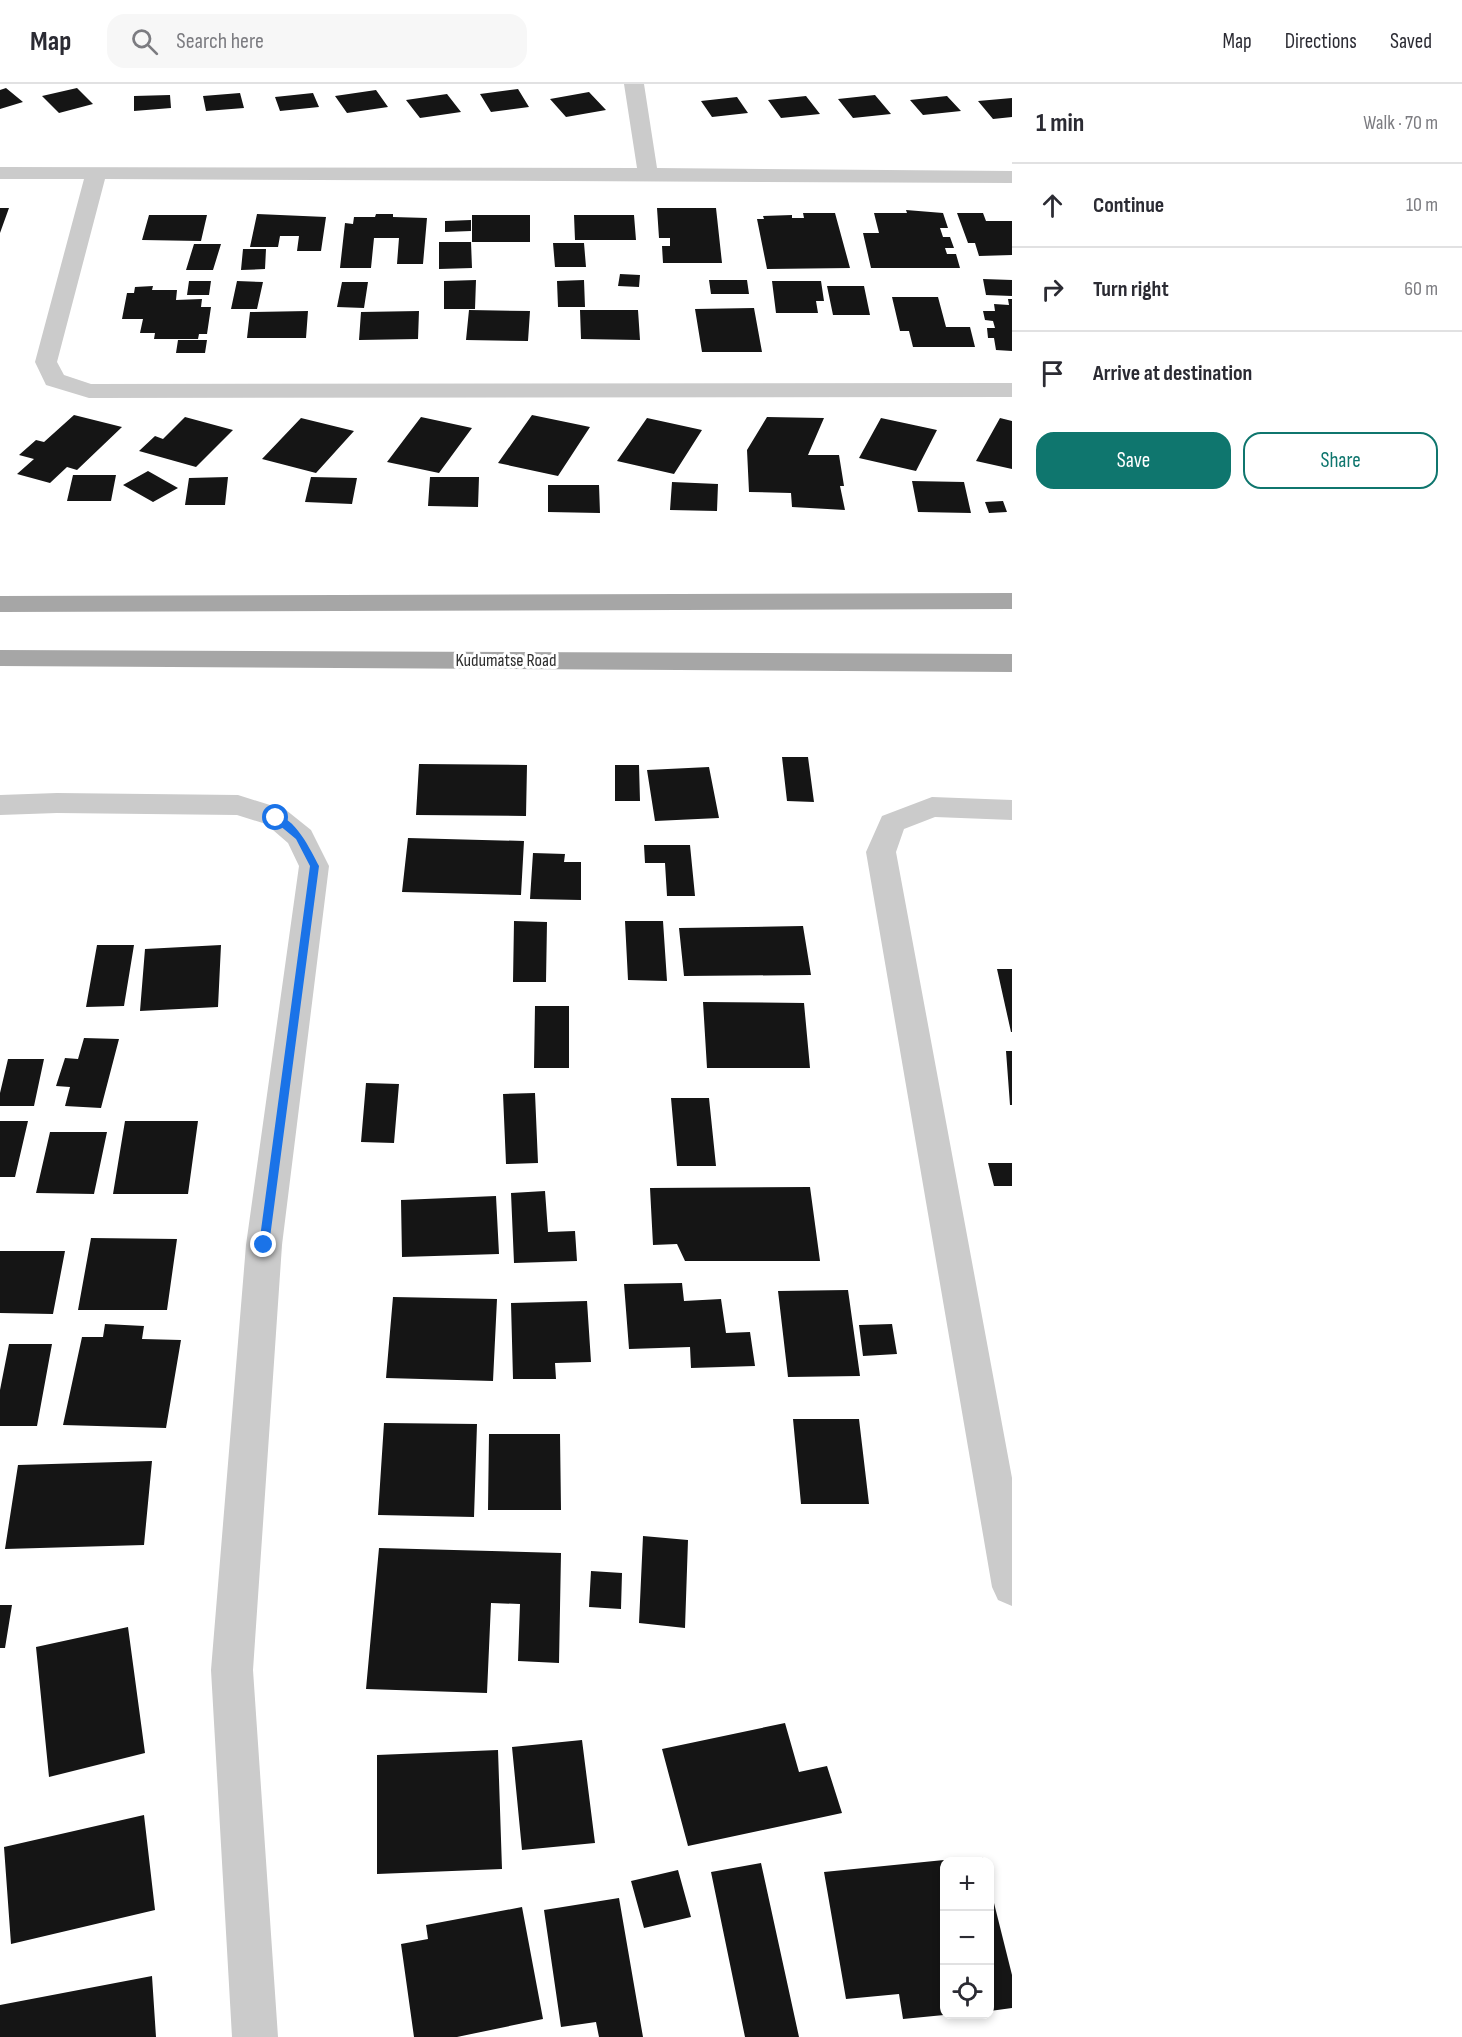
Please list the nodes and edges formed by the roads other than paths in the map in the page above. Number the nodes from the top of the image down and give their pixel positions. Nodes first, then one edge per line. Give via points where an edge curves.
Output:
1 (634, 84) edge
2 (0, 173) edge
3 (96, 174) junction
4 (648, 174) junction
5 (1012, 177) edge
6 (1012, 390) edge
7 (1012, 601) edge
8 (0, 604) edge
9 (0, 658) edge
10 (1012, 663) edge
11 (0, 805) edge
12 (1012, 810) edge
13 (1012, 1587) edge
14 (255, 2037) edge

1 - 4 street
2 - 3 street
3 - 4 street
3 - 6 street via 46,362 54,380 89,391
4 - 5 street
7 - 8 main road
9 - 10 main road, Kudumatse Road
11 - 14 street via 238,805 276,818 300,837 314,866 264,1245 232,1670
12 - 13 street via 932,807 892,823 881,852

